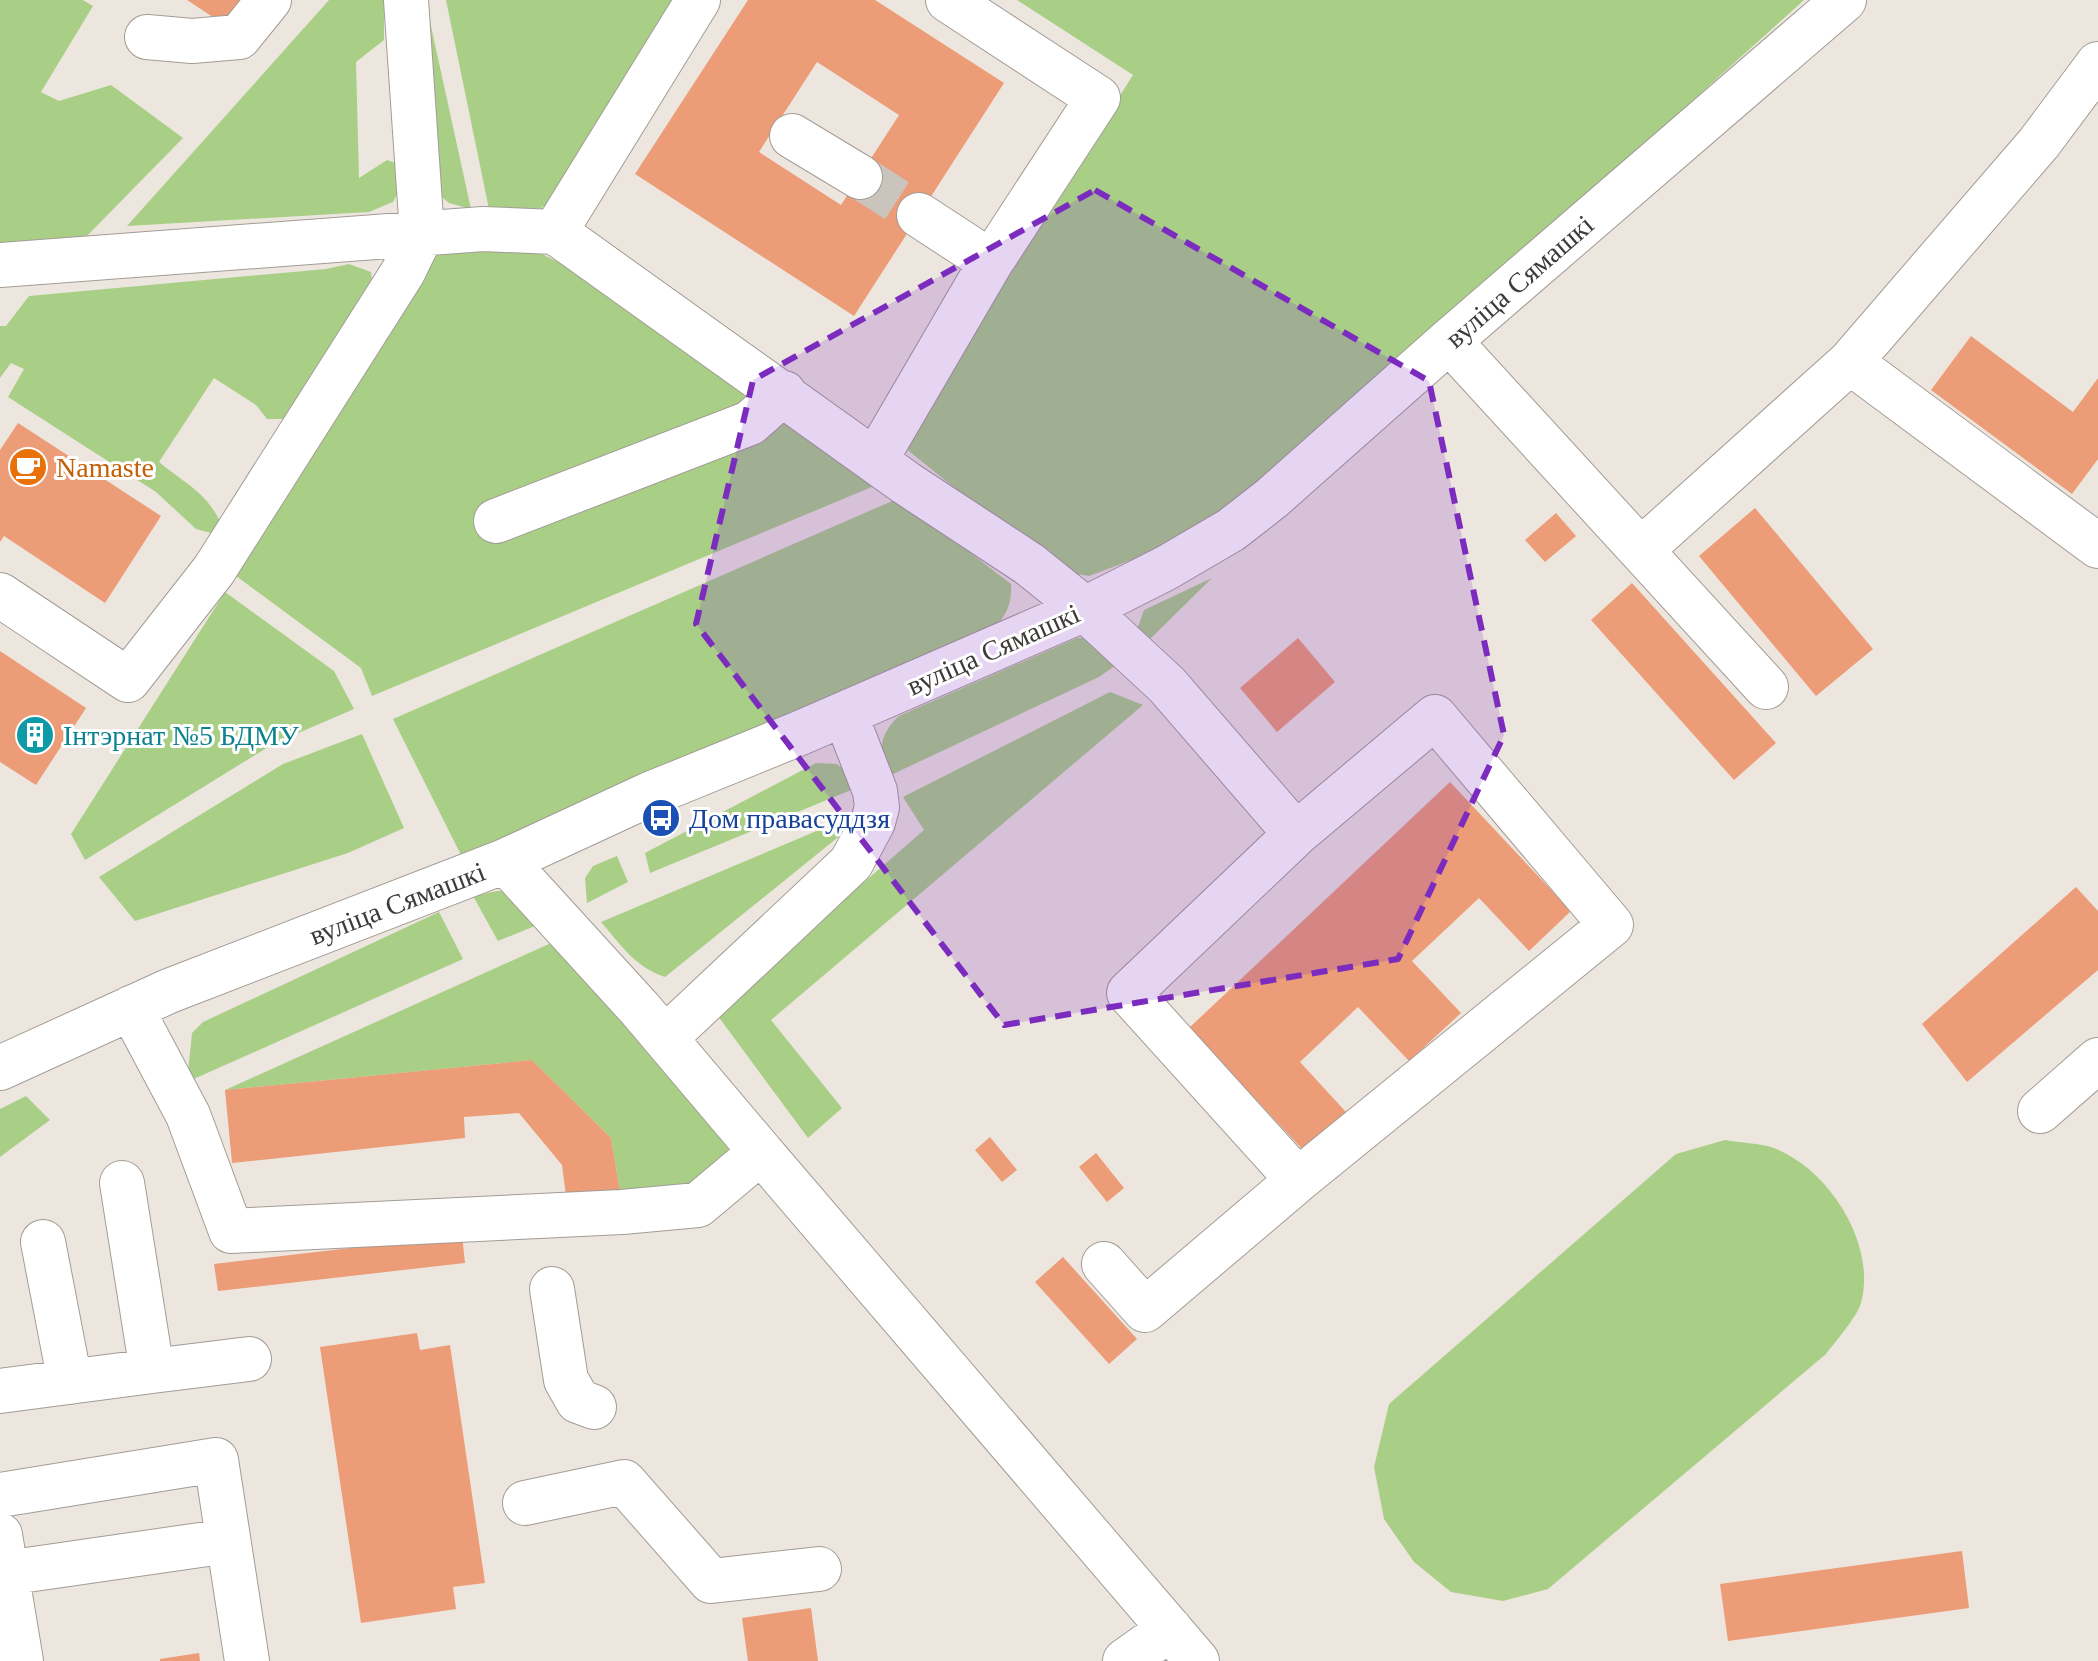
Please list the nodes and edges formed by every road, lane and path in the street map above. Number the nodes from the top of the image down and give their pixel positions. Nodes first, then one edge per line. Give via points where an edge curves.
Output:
1 (269, 0) edge
2 (406, 0) edge
3 (698, 0) edge
4 (948, 0) edge
5 (1844, 0) edge
6 (147, 37) dead end
7 (2098, 64) edge
8 (792, 136) dead end
9 (860, 177) tunnel mouth
10 (919, 215) tunnel mouth
11 (555, 232) junction
12 (422, 233) junction
13 (991, 262) junction
14 (0, 265) edge
15 (1449, 341) junction
16 (1850, 362) junction
17 (784, 393) junction
18 (876, 459) junction
19 (496, 521) dead end
20 (2098, 546) edge
21 (1641, 550) junction
22 (0, 595) edge
23 (1085, 609) junction
24 (1766, 687) dead end
25 (845, 714) junction
26 (1296, 834) junction
27 (505, 861) junction
28 (131, 1008) junction
29 (665, 1038) junction
30 (2098, 1060) edge
31 (0, 1068) edge
32 (2040, 1111) dead end
33 (761, 1152) junction
34 (1298, 1180) junction
35 (122, 1183) dead end
36 (43, 1242) dead end
37 (1104, 1264) dead end
38 (552, 1289) dead end
39 (249, 1359) dead end
40 (152, 1371) junction
41 (70, 1382) junction
42 (0, 1391) edge
43 (594, 1407) dead end
44 (0, 1495) edge
45 (525, 1503) dead end
46 (228, 1541) junction
47 (3, 1554) edge
48 (819, 1569) dead end
49 (1184, 1645) edge
50 (21, 1661) edge
51 (247, 1661) edge
52 (1125, 1661) edge

1 - 6 street via 239,37
2 - 12 street
3 - 11 street
4 - 13 street via 1098,98
5 - 15 street, вуліца Сямашкі
7 - 16 street via 2039,143
8 - 9 street
10 - 13 street
11 - 12 street
11 - 17 street
12 - 14 street
12 - 22 street via 403,272 214,570 128,680
13 - 18 street
15 - 21 street
15 - 23 street, вуліца Сямашкі via 1231,530
16 - 20 street
16 - 21 street
17 - 18 street
17 - 19 street via 750,423
18 - 23 street
21 - 24 street
23 - 25 street, вуліца Сямашкі
23 - 26 street via 1167,685
25 - 27 street, вуліца Сямашкі
25 - 29 street via 877,807 851,863
26 - 34 street via 1129,993
26 - 34 street via 1435,717 1611,925
27 - 28 street, вуліца Сямашкі
27 - 29 street
28 - 31 street, вуліца Сямашкі
28 - 33 street via 188,1115 231,1231 698,1205
29 - 33 street
30 - 32 street
33 - 49 street
34 - 37 street via 1145,1310
35 - 40 street
36 - 41 street
38 - 43 street via 566,1380 578,1401
39 - 40 street
40 - 41 street
41 - 42 street
44 - 46 street via 216,1460
45 - 48 street via 624,1482 711,1581
46 - 47 street
46 - 51 street
47 - 50 street
49 - 52 street

